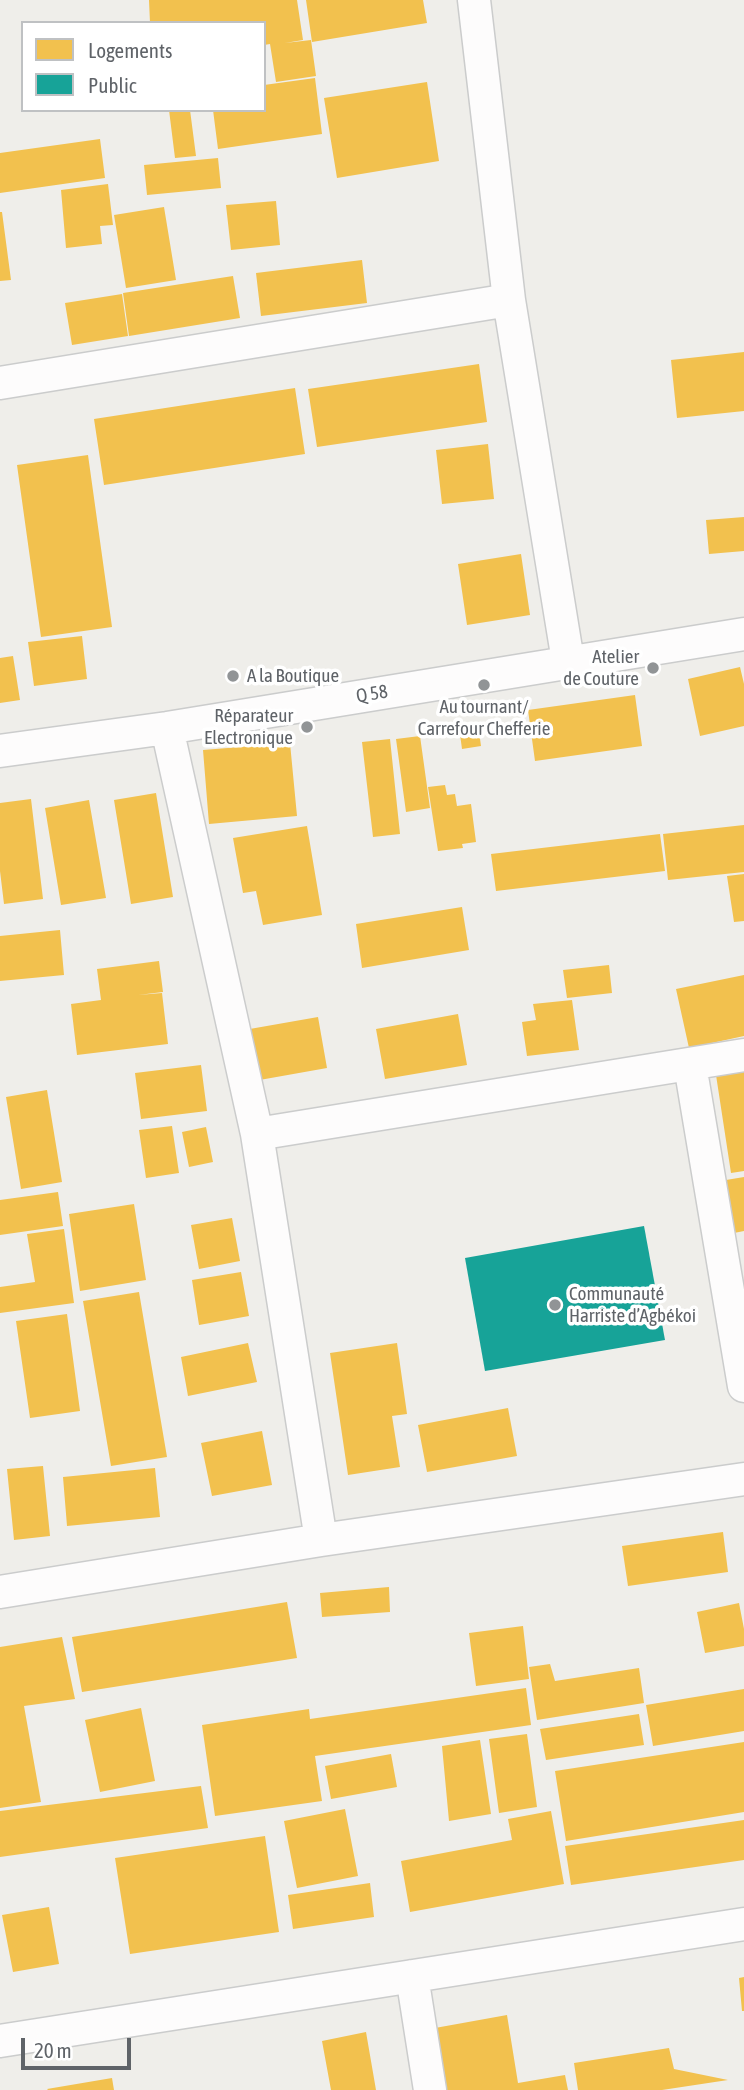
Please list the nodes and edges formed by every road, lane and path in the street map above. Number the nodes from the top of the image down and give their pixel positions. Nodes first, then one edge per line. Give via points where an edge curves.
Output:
1 (474, 0) edge
2 (509, 300) junction
3 (0, 383) edge
4 (744, 634) edge
5 (568, 661) junction
6 (167, 728) junction
7 (0, 751) edge
8 (744, 1055) edge
9 (690, 1065) junction
10 (257, 1134) junction
11 (744, 1386) edge
12 (744, 1479) edge
13 (321, 1540) junction
14 (0, 1592) edge
15 (744, 1924) edge
16 (412, 1976) junction
17 (0, 2042) edge
18 (430, 2090) edge

1 - 2 street
2 - 3 street
2 - 5 street
4 - 5 street, Q 58
5 - 6 street, Q 58
6 - 7 street, Q 58
6 - 10 street
8 - 9 street
9 - 10 street
9 - 11 street
10 - 13 street
12 - 13 street
13 - 14 street
15 - 16 street
16 - 17 street
16 - 18 street

